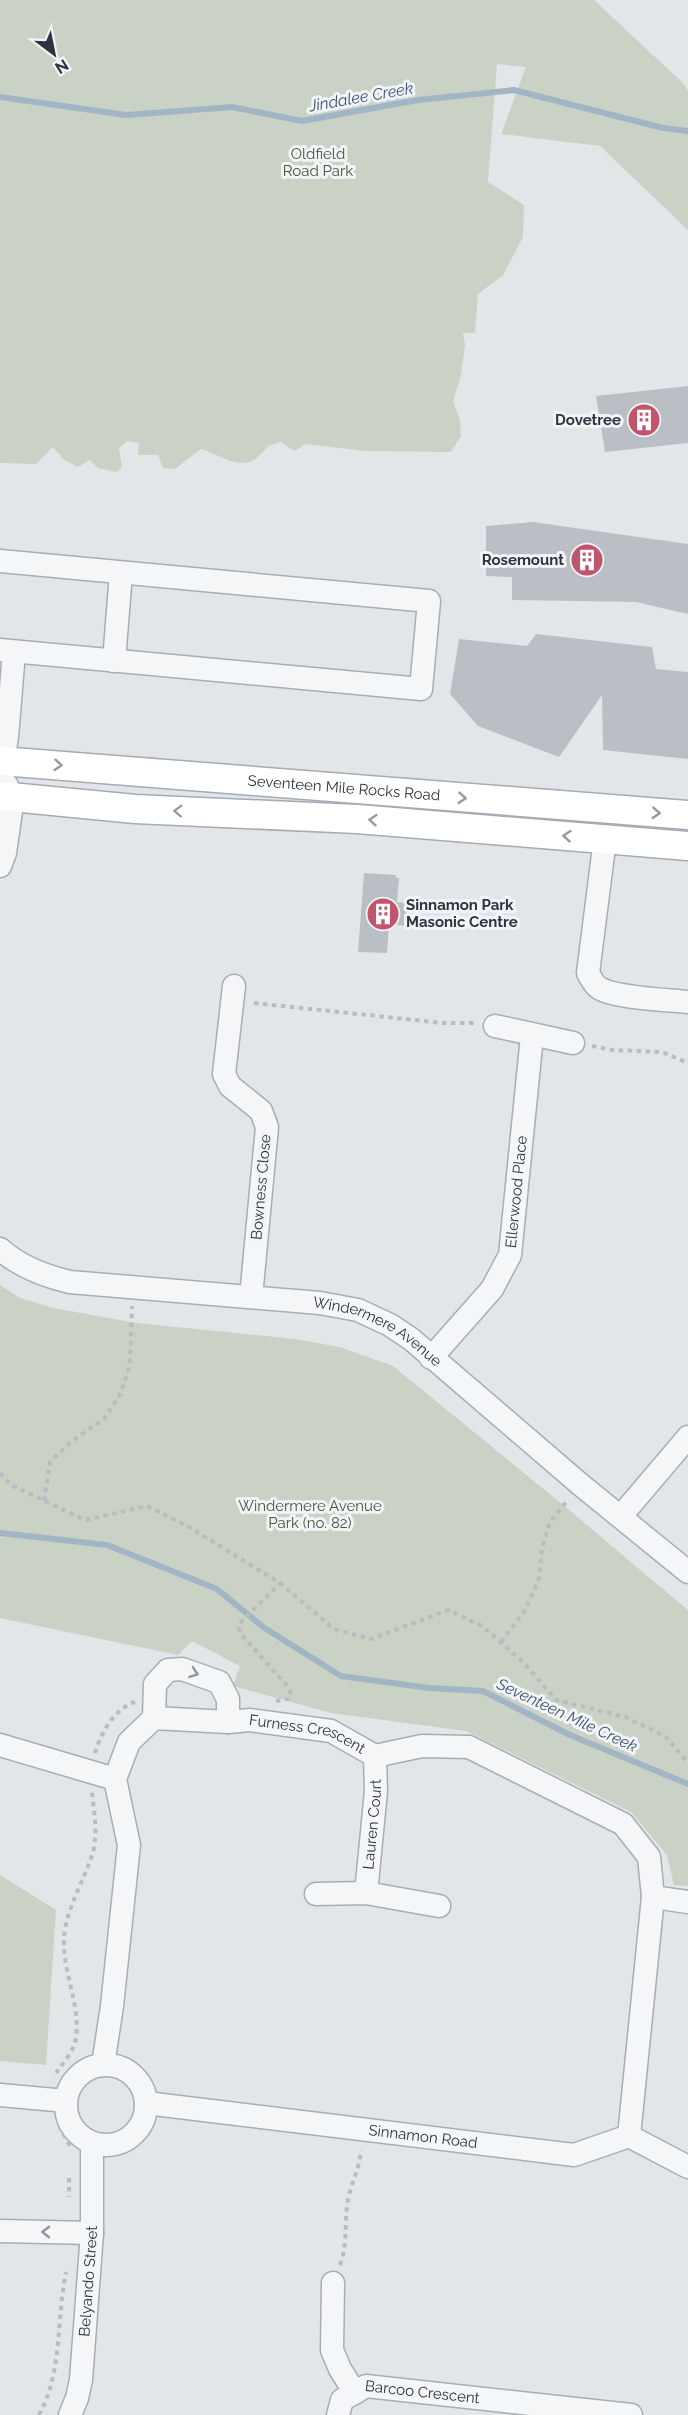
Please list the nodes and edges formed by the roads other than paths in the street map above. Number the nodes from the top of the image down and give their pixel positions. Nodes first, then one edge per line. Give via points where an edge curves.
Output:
1 (0, 561) edge
2 (121, 573) junction
3 (7, 651) edge
4 (114, 661) junction
5 (3, 778) edge
6 (688, 815) edge
7 (605, 839) junction
8 (688, 846) edge
9 (0, 866) edge
10 (233, 994) road end
11 (688, 1002) edge
12 (495, 1026) road end
13 (532, 1035) junction
14 (573, 1043) road end
15 (0, 1249) edge
16 (251, 1297) junction
17 (431, 1358) junction
18 (688, 1437) edge
19 (621, 1516) junction
20 (688, 1572) edge
21 (154, 1718) junction
22 (228, 1722) junction
23 (0, 1745) edge
24 (375, 1756) junction
25 (115, 1779) junction
26 (316, 1893) dead end
27 (366, 1893) junction
28 (653, 1898) junction
29 (688, 1902) edge
30 (439, 1906) dead end
31 (103, 2065) junction
32 (0, 2095) edge
33 (66, 2101) junction
34 (146, 2103) junction
35 (629, 2136) junction
36 (81, 2145) junction
37 (688, 2167) edge
38 (0, 2231) edge
39 (83, 2232) junction
40 (333, 2283) road end
41 (355, 2393) junction
42 (70, 2415) edge
43 (338, 2415) edge
44 (631, 2415) edge

1 - 2 street
2 - 4 street
2 - 4 street via 429,601 421,689
3 - 4 street
3 - 5 street
5 -> 6 main road, Seventeen Mile Rocks Road
7 -> 5 main road, Seventeen Mile Rocks Road via 357,819 135,809
5 - 9 street via 5,853
7 - 8 main road, Seventeen Mile Rocks Road
7 - 11 street via 588,973 592,981 599,988 619,994
10 - 16 street, Bowness Close via 224,1074 230,1086 261,1111 267,1127
12 - 13 street
13 - 14 street
13 - 17 street, Ellerwood Place via 510,1255 492,1289
15 - 16 street, Windermere Avenue via 19,1264 52,1278 92,1285
16 - 17 street, Windermere Avenue via 358,1310 390,1325
17 - 19 street, Windermere Avenue
18 - 19 street
19 - 20 street, Windermere Avenue
21 - 22 street, Furness Crescent
21 -> 22 street via 155,1684 168,1670 182,1669 219,1682 228,1699
21 - 25 street via 129,1742
22 - 24 street, Furness Crescent via 250,1720 331,1731
23 - 25 street
24 - 27 street, Lauren Court via 376,1791
24 - 28 street, Furness Crescent via 422,1746 470,1747 623,1824 649,1857
25 - 31 street via 129,1845
26 - 27 street
27 - 30 street
28 - 29 street
28 - 35 street, Furness Crescent
31 - 33 street via 78,2077
31 - 34 street via 128,2071 143,2091
32 - 33 street
33 - 36 street via 67,2114 81,2136
34 - 35 street, Sinnamon Road via 574,2155
34 - 36 street via 142,2122 130,2138 105,2145
35 - 37 street
36 - 39 street, Belyando Street
39 -> 38 street
39 - 42 street, Belyando Street via 81,2380
40 - 41 street via 332,2350
41 - 43 street, Barcoo Crescent via 342,2400
41 - 44 street, Barcoo Crescent via 366,2386

